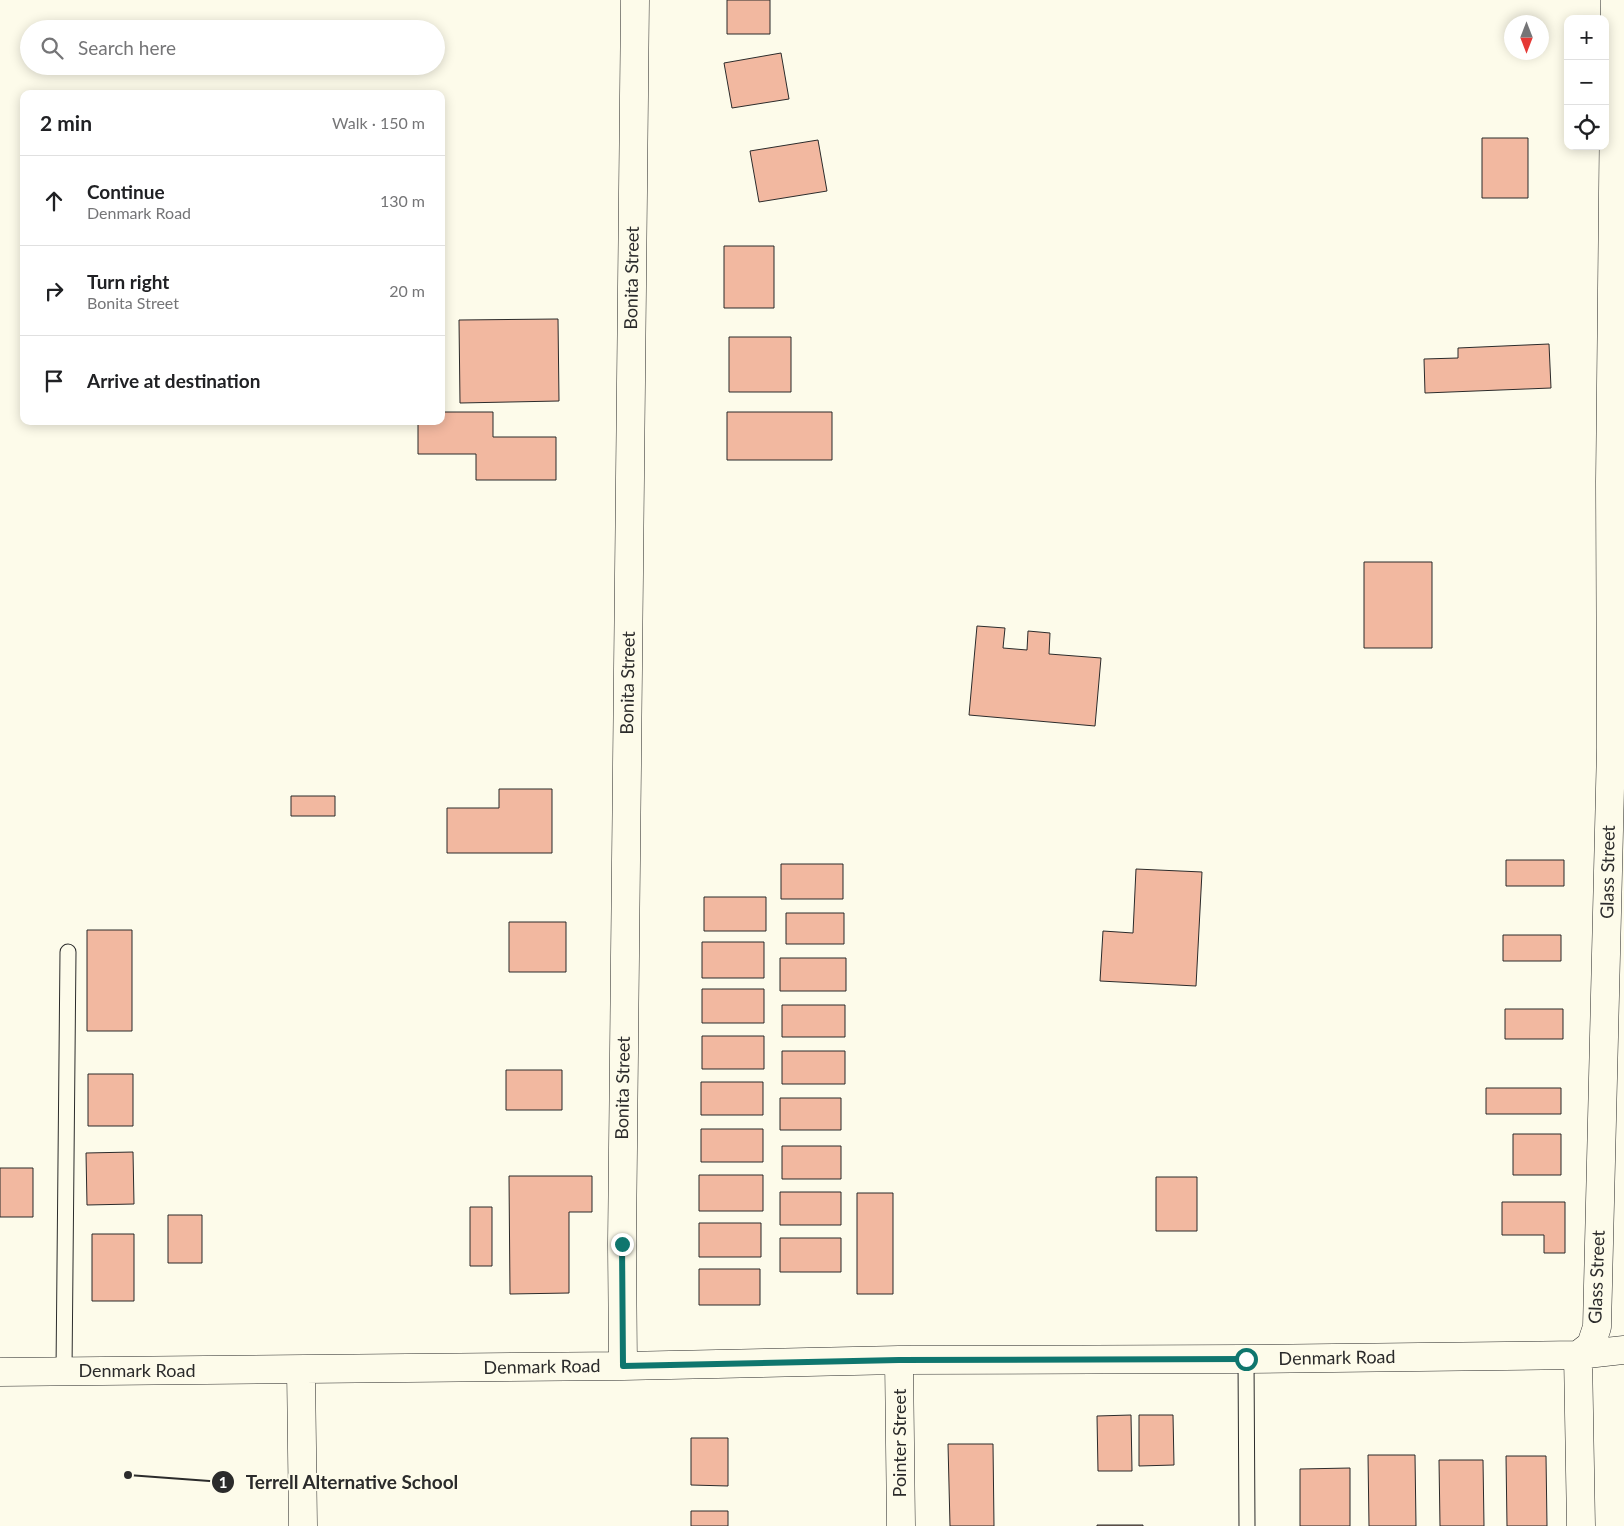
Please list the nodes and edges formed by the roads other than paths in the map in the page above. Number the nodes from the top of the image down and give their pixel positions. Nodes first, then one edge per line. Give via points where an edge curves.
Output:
1 (635, 0) edge
2 (1615, 0) edge
3 (1618, 652) edge
4 (1617, 748) edge
5 (68, 952) dead end
6 (1624, 1350) edge
7 (1578, 1355) junction
8 (1246, 1359) junction
9 (899, 1360) junction
10 (623, 1366) junction
11 (301, 1370) junction
12 (64, 1371) junction
13 (0, 1372) edge
14 (303, 1526) edge
15 (900, 1526) edge
16 (1247, 1526) edge
17 (1581, 1526) edge

1 - 10 street, Bonita Street
2 - 3 street, Glass Street via 1610,482
3 - 4 street, Glass Street
4 - 7 street, Glass Street via 1597,1327 1591,1345
5 - 12 lane
6 - 7 street, Denmark Road
7 - 8 street, Denmark Road
7 - 17 street
8 - 9 street, Denmark Road
8 - 16 lane
9 - 10 street, Denmark Road
9 - 15 street, Pointer Street
10 - 11 street, Denmark Road
11 - 12 street, Denmark Road
11 - 14 street
12 - 13 street, Denmark Road

